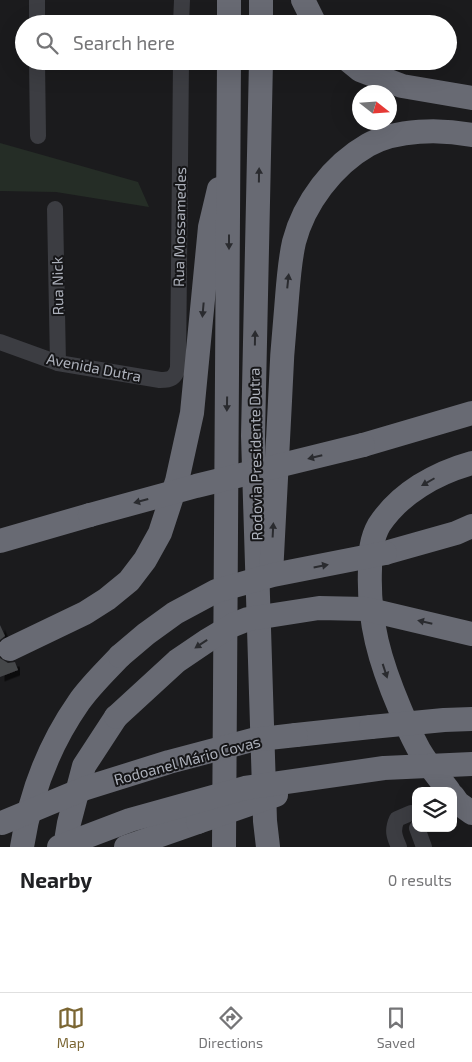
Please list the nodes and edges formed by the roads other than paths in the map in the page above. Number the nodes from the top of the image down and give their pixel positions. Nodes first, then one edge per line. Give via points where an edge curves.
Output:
1 (37, 0) edge
2 (182, 0) edge
3 (229, 0) edge
4 (261, 0) edge
5 (303, 0) edge
6 (37, 15) edge
7 (181, 15) edge
8 (229, 15) edge
9 (261, 15) edge
10 (310, 15) edge
11 (37, 70) edge
12 (181, 70) edge
13 (229, 70) edge
14 (261, 70) edge
15 (360, 70) edge
16 (472, 98) edge
17 (472, 135) edge
18 (38, 136) dead end
19 (229, 141) junction
20 (55, 209) dead end
21 (0, 342) edge
22 (58, 363) junction
23 (160, 380) joint
24 (472, 413) edge
25 (472, 462) edge
26 (464, 529) edge
27 (0, 541) edge
28 (472, 634) edge
29 (10, 649) dead end
30 (262, 719) junction
31 (472, 719) edge
32 (472, 764) edge
33 (304, 780) junction
34 (446, 787) edge
35 (457, 802) edge
36 (472, 813) edge
37 (412, 819) edge
38 (1, 824) edge
39 (418, 832) edge
40 (22, 847) edge
41 (59, 847) edge
42 (65, 847) edge
43 (126, 847) edge
44 (224, 847) edge
45 (268, 847) edge
46 (399, 847) edge
47 (424, 847) edge

1 - 6 street
2 - 7 street
3 - 8 highway
4 - 9 highway
5 - 10 highway
11 - 18 street
12 - 23 street, Rua Mossamedes via 178,368 170,380
13 - 19 highway, Rodovia Presidente Dutra
30 -> 14 highway, Rodovia Presidente Dutra via 253,436
15 - 16 highway via 402,86
30 -> 17 highway via 282,354 288,279 295,241 310,204 326,181 369,144 421,132 452,131
19 -> 29 highway via 210,227 192,413 178,481 160,533 129,581 107,599
19 -> 44 highway, Rodovia Presidente Dutra
20 - 22 street, Rua Nick
21 - 22 street, Avenida Dutra
22 - 23 street, Avenida Dutra
24 -> 27 highway, bridge
25 -> 34 highway via 453,468 399,501 379,526 370,546 369,595 375,638 386,675 416,746
40 -> 26 highway, bridge via 30,803 46,762 60,731 80,700 120,656 175,613 216,591 272,575 385,553
28 -> 42 highway, bridge via 366,609 319,608 248,619 233,625 177,661 116,717 84,766
30 - 45 highway, Rodovia Presidente Dutra
31 - 38 highway, Rodoanel Mário Covas, bridge via 252,740 86,788
32 - 33 highway, bridge via 384,768
33 - 41 highway, bridge via 237,791 130,820
33 - 43 highway, bridge via 277,795
35 - 36 highway
37 - 46 street via 397,819 393,834
39 - 47 street

